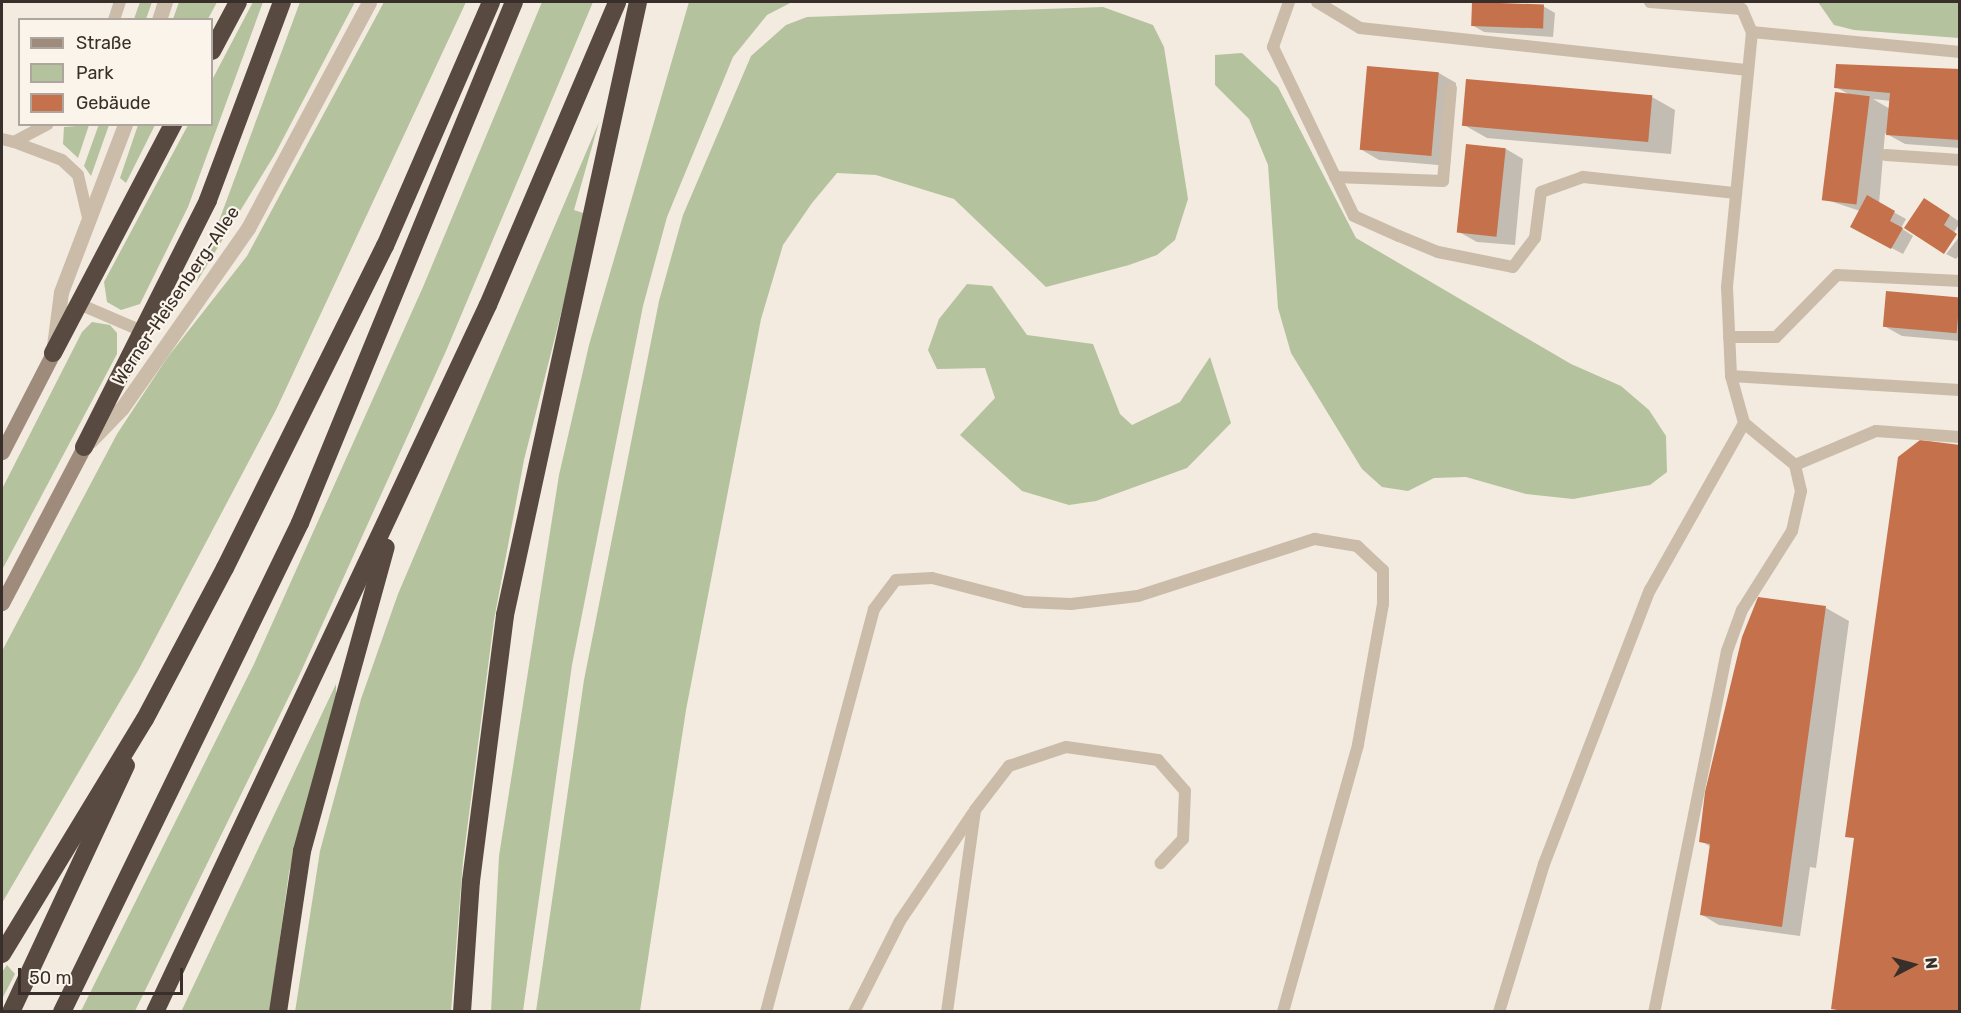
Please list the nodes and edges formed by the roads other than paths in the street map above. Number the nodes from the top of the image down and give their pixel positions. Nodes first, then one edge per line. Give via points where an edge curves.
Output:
1 (120, 2) edge
2 (165, 2) edge
3 (238, 2) edge
4 (282, 2) edge
5 (369, 2) edge
6 (491, 2) edge
7 (514, 2) edge
8 (617, 2) edge
9 (638, 2) edge
10 (1289, 2) edge
11 (1317, 2) edge
12 (1650, 2) edge
13 (115, 18) edge
14 (160, 18) edge
15 (1752, 32) junction
16 (213, 49) edge
17 (1959, 52) edge
18 (1748, 70) junction
19 (1451, 88) dead end
20 (43, 126) edge
21 (124, 126) edge
22 (172, 126) edge
23 (8, 141) edge
24 (1886, 155) dead end
25 (1959, 160) edge
26 (1335, 177) junction
27 (1736, 193) junction
28 (89, 228) junction
29 (1959, 281) edge
30 (79, 304) junction
31 (144, 332) junction
32 (1729, 337) junction
33 (53, 353) junction
34 (1731, 376) junction
35 (1959, 390) edge
36 (1744, 423) junction
37 (1959, 437) edge
38 (84, 447) junction
39 (2, 452) edge
40 (1794, 465) junction
41 (399, 498) junction
42 (2, 603) edge
43 (145, 719) junction
44 (975, 810) junction
45 (1161, 863) dead end
46 (2, 954) edge
47 (11, 1011) edge
48 (62, 1011) edge
49 (155, 1011) edge
50 (278, 1011) edge
51 (462, 1011) edge
52 (766, 1011) edge
53 (854, 1011) edge
54 (946, 1011) edge
55 (1283, 1011) edge
56 (1499, 1011) edge
57 (1654, 1011) edge

1 - 13 lane
2 - 14 street
3 - 16 highway
4 - 31 highway via 208,200
5 - 38 street, Werner-Heisenberg-Allee via 248,228 122,408
6 - 43 highway via 386,246
7 - 48 highway via 300,523
8 - 41 highway via 488,305
9 - 51 highway via 505,615 471,881
10 - 26 lane via 1273,47
11 - 18 lane via 1360,28
12 - 15 lane via 1743,9
15 - 17 lane
15 - 18 lane
18 - 27 lane
19 - 26 lane via 1443,181
20 - 23 lane
21 - 28 street
22 - 30 highway
23 - 28 lane via 62,160 78,175
24 - 25 lane
26 - 27 lane via 1354,216 1438,252 1513,267 1535,238 1541,192 1582,177
27 - 32 lane via 1727,287
28 - 33 street via 61,292
29 - 32 lane via 1837,275 1776,338
30 - 31 lane
30 - 33 highway
31 - 38 highway
32 - 34 lane
33 - 39 street
34 - 35 lane
34 - 36 lane
36 - 40 lane
36 - 56 lane via 1650,590 1544,864
37 - 40 lane via 1876,431
38 - 42 street, Werner-Heisenberg-Allee
40 - 57 lane via 1801,490 1792,531 1742,610 1727,651
41 - 49 highway
41 - 50 highway via 302,851
43 - 46 highway
43 - 47 highway via 93,844
44 - 45 lane via 1009,766 1066,747 1158,760 1185,791 1183,839
44 - 53 lane via 900,921
44 - 54 lane
52 - 55 lane via 874,609 896,580 932,578 1025,602 1071,604 1138,596 1315,539 1357,546 1383,570 1383,604 1358,745

